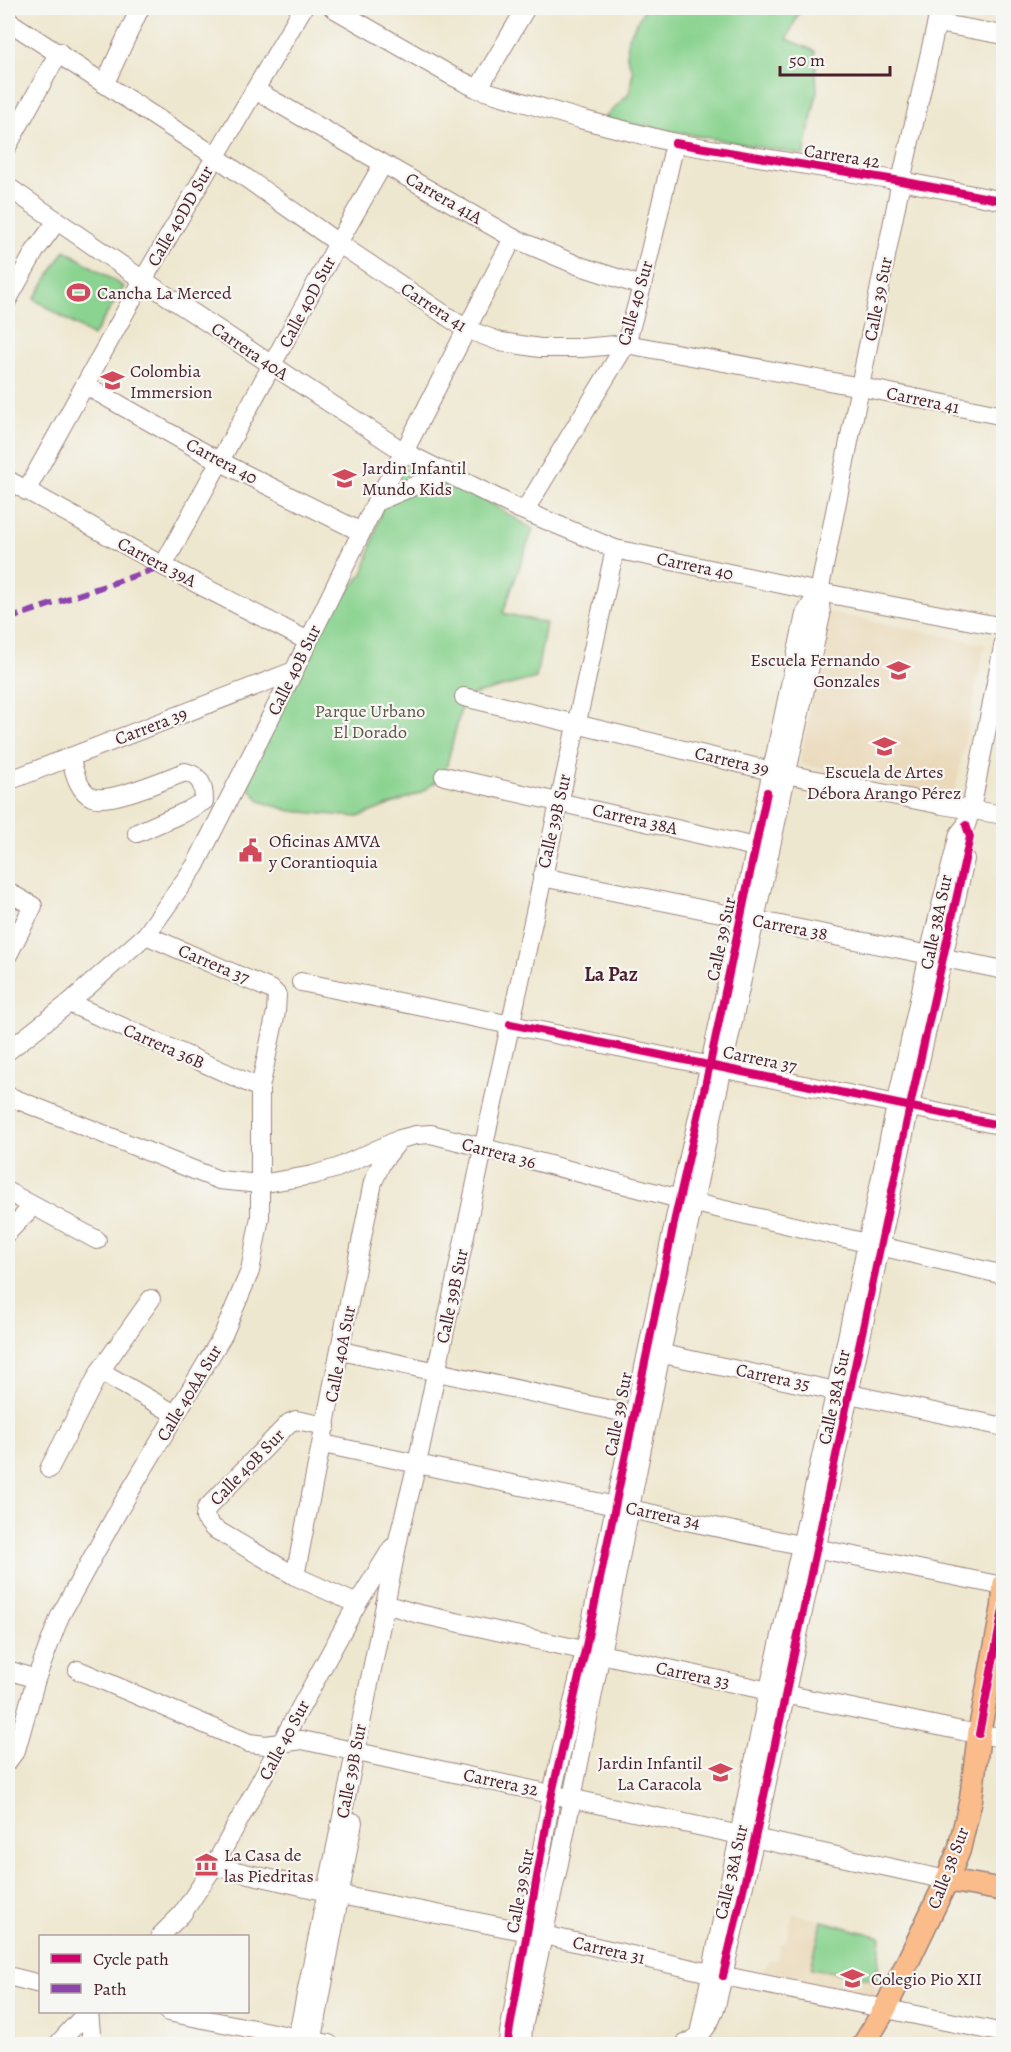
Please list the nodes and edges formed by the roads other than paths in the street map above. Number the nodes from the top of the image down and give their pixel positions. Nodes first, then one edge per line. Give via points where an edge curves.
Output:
1 (15, 8) edge
2 (140, 8) edge
3 (303, 8) edge
4 (333, 8) edge
5 (526, 8) edge
6 (939, 15) edge
7 (8, 20) edge
8 (1004, 34) edge
9 (59, 52) junction
10 (105, 83) junction
11 (478, 89) junction
12 (255, 90) junction
13 (675, 143) junction
14 (8, 145) edge
15 (215, 156) junction
16 (383, 164) junction
17 (902, 181) junction
18 (8, 187) edge
19 (1004, 201) edge
20 (57, 221) junction
21 (513, 238) junction
22 (338, 243) junction
23 (143, 280) junction
24 (642, 286) junction
25 (8, 299) edge
26 (466, 329) junction
27 (626, 344) junction
28 (272, 366) junction
29 (85, 385) junction
30 (861, 387) junction
31 (1004, 416) edge
32 (404, 452) junction
33 (219, 461) junction
34 (447, 472) junction
35 (8, 480) edge
36 (26, 491) junction
37 (376, 502) junction
38 (525, 510) junction
39 (361, 532) junction
40 (615, 549) junction
41 (163, 566) junction
42 (819, 592) junction
43 (1004, 627) edge
44 (308, 641) junction
45 (1004, 642) edge
46 (294, 671) junction
47 (464, 697) dead end
48 (576, 725) junction
49 (70, 757) junction
50 (779, 772) junction
51 (444, 776) dead end
52 (8, 781) edge
53 (559, 802) junction
54 (1004, 815) edge
55 (968, 817) junction
56 (137, 833) dead end
57 (755, 847) junction
58 (542, 877) junction
59 (8, 892) edge
60 (748, 919) junction
61 (146, 935) junction
62 (8, 955) edge
63 (936, 956) junction
64 (1004, 970) edge
65 (302, 982) dead end
66 (278, 998) joint
67 (69, 1003) junction
68 (510, 1024) junction
69 (8, 1051) edge
70 (716, 1066) junction
71 (260, 1088) junction
72 (8, 1096) edge
73 (903, 1105) junction
74 (1004, 1126) edge
75 (400, 1139) junction
76 (483, 1149) junction
77 (260, 1184) junction
78 (8, 1191) edge
79 (687, 1200) junction
80 (33, 1206) junction
81 (8, 1232) edge
82 (97, 1240) dead end
83 (873, 1246) junction
84 (1004, 1275) edge
85 (151, 1299) dead end
86 (341, 1351) junction
87 (654, 1352) junction
88 (100, 1371) junction
89 (436, 1372) junction
90 (843, 1392) junction
91 (176, 1414) junction
92 (641, 1416) junction
93 (1004, 1427) edge
94 (324, 1435) junction
95 (417, 1464) junction
96 (49, 1469) dead end
97 (623, 1507) junction
98 (399, 1536) junction
99 (808, 1547) junction
100 (295, 1576) junction
101 (1003, 1595) edge
102 (357, 1604) junction
103 (390, 1605) junction
104 (593, 1653) junction
105 (8, 1670) edge
106 (78, 1670) dead end
107 (36, 1679) junction
108 (776, 1693) junction
109 (996, 1734) edge
110 (282, 1744) junction
111 (361, 1753) junction
112 (8, 1761) edge
113 (552, 1793) junction
114 (572, 1797) junction
115 (746, 1837) junction
116 (214, 1866) junction
117 (946, 1880) junction
118 (1004, 1890) edge
119 (333, 1894) junction
120 (536, 1933) junction
121 (161, 1935) edge
122 (716, 1974) junction
123 (8, 1976) edge
124 (39, 1984) edge
125 (885, 2009) junction
126 (87, 2013) edge
127 (88, 2013) edge
128 (173, 2013) edge
129 (1004, 2033) edge
130 (691, 2042) edge
131 (309, 2043) edge
132 (58, 2044) edge
133 (92, 2044) edge
134 (508, 2044) edge
135 (522, 2044) edge
136 (864, 2044) edge

1 - 7 street
2 - 10 street
3 - 12 street, Calle 40DD Sur
4 - 11 street, Carrera 42
5 - 11 street
6 - 8 street
6 - 17 street, Calle 39 Sur
7 - 9 street, Carrera 41
9 - 10 street, Carrera 41
9 - 14 street
10 - 15 street, Carrera 41
11 - 13 street, Carrera 42
12 - 15 street, Calle 40DD Sur
12 - 16 street, Carrera 41A
13 - 17 street, Carrera 42
13 - 24 street, Calle 40 Sur
15 - 22 street, Carrera 41
15 - 23 street, Calle 40DD Sur
16 - 21 street, Carrera 41A
16 - 22 street, Calle 40D Sur
17 - 19 street, Carrera 42
17 - 30 street, Calle 39 Sur
18 - 20 street, Carrera 40A
20 - 23 street, Carrera 40A
20 - 25 street
21 - 24 street, Carrera 41A
21 - 26 street, Calle 40B Sur
22 - 26 street, Carrera 41
22 - 28 street, Calle 40D Sur
23 - 28 street, Carrera 40A
23 - 29 street, Calle 40DD Sur
24 - 27 street, Calle 40 Sur
26 - 27 street, Carrera 41 via 501,342 540,348
26 - 32 street, Calle 40B Sur
27 - 30 street, Carrera 41
27 - 38 street, Calle 40 Sur
28 - 32 street, Carrera 40A
28 - 33 street, Calle 40D Sur
29 - 33 street, Carrera 40
29 - 36 street, Calle 40DD Sur
30 - 31 street, Carrera 41
30 - 42 street, Calle 39 Sur
32 - 34 street, Carrera 40
32 - 37 street, Calle 40B Sur
33 - 39 street, Carrera 40
33 - 41 street, Calle 40D Sur
34 - 37 street
34 - 38 street, Carrera 40
35 - 36 street, Carrera 39A
36 - 41 street, Carrera 39A
37 - 39 street, Calle 40B Sur
38 - 40 street, Carrera 40
39 - 44 street, Calle 40B Sur
40 - 42 street, Carrera 40
40 - 48 street, Calle 39B Sur
41 - 44 street, Carrera 39A
42 - 43 street, Carrera 40
42 - 50 street, Calle 39 Sur via 804,614
44 - 46 street, Calle 40B Sur
45 - 55 street, Calle 38A Sur
46 - 49 street, Carrera 39
46 - 61 street, Calle 40B Sur via 195,866
47 - 48 street, Carrera 39
48 - 50 street, Carrera 39
48 - 53 street, Calle 39B Sur
49 - 52 street, Carrera 39
49 - 56 street via 81,787 92,796 111,798 185,772 194,774 204,786 204,801
50 - 55 street, Carrera 39
50 - 57 street, Calle 39 Sur
50 - 60 street, Calle 39 Sur
51 - 53 street, Carrera 38A
53 - 57 street, Carrera 38A
53 - 58 street, Calle 39B Sur
54 - 55 street, Carrera 39
55 - 63 street, Calle 38A Sur via 970,837
57 - 60 street, Calle 39 Sur
58 - 60 street, Carrera 38
58 - 68 street, Calle 39B Sur
59 - 62 street via 33,906
60 - 63 street, Carrera 38
60 - 70 street, Calle 39 Sur
61 - 66 street, Carrera 37 via 272,990
61 - 67 street, Calle 40B Sur
63 - 64 street, Carrera 38
63 - 73 street, Calle 38A Sur
65 - 68 street, Carrera 37
66 - 71 street, Calle 40AA Sur
67 - 69 street, Calle 40B Sur
67 - 71 street, Carrera 36B
68 - 70 street, Carrera 37
68 - 76 street, Calle 39B Sur
70 - 73 street, Carrera 37
70 - 79 street, Calle 39 Sur
71 - 77 street, Calle 40AA Sur
72 - 77 street, Carrera 36 via 219,1180
73 - 74 street, Carrera 37
73 - 83 street, Calle 38A Sur
75 - 76 street, Carrera 36 via 432,1134
75 - 77 street, Carrera 36 via 337,1168
75 - 86 street, Calle 40A Sur via 382,1162 373,1182
76 - 79 street, Carrera 36
76 - 89 street, Calle 39B Sur
77 - 91 street, Calle 40AA Sur via 260,1217 250,1271 223,1335
78 - 80 street
79 - 83 street, Carrera 36
79 - 87 street, Calle 39 Sur
80 - 81 street
80 - 82 street
83 - 84 street, Carrera 36
83 - 90 street, Calle 38A Sur
85 - 88 street
86 - 89 street
86 - 94 street, Calle 40A Sur
87 - 90 street, Carrera 35
87 - 92 street, Calle 39 Sur
88 - 91 street
88 - 96 street
89 - 92 street
89 - 95 street, Calle 39B Sur
90 - 93 street, Carrera 35
90 - 99 street, Calle 38A Sur
91 - 107 street, Calle 40AA Sur via 60,1616
92 - 97 street, Calle 39 Sur
94 - 95 street, Carrera 34
94 - 100 street, Calle 40A Sur
94 - 100 street, Calle 40B Sur via 296,1420 289,1423 204,1513 213,1528
95 - 97 street, Carrera 34
95 - 98 street, Calle 39B Sur
97 - 99 street, Carrera 34
97 - 104 street, Calle 39 Sur
98 - 102 street, Calle 40 Sur
98 - 103 street, Calle 39B Sur
99 - 101 street, Carrera 34
99 - 108 street, Calle 38A Sur
100 - 102 street
101 - 109 main road, Calle 38 Sur
102 - 110 street, Calle 40 Sur
103 - 104 street, Carrera 33
103 - 111 street, Calle 39B Sur
104 - 108 street, Carrera 33
104 - 113 street, Calle 39 Sur
104 - 114 street, Calle 39 Sur
105 - 107 street
106 - 110 street, Carrera 32 via 249,1743
107 - 112 street, Calle 40AA Sur via 16,1750
108 - 109 street, Carrera 33
108 - 115 street, Calle 38A Sur
109 - 117 main road, Calle 38 Sur via 974,1770 966,1822
110 - 111 street, Carrera 32 via 302,1740
110 - 116 street, Calle 40 Sur
111 - 113 street, Carrera 32
111 - 119 street, Calle 39B Sur
113 - 114 street, Carrera 32
113 - 120 street, Calle 39 Sur
114 - 115 street, Carrera 32
114 - 120 street, Calle 39 Sur
115 - 117 street, Carrera 32
115 - 122 street, Calle 38A Sur
116 - 119 street, Carrera 31
116 - 121 street, Calle 40 Sur via 182,1914
117 - 118 main road, Carrera 32
117 - 125 main road, Calle 38 Sur
119 - 120 street, Carrera 31
119 - 131 street, Calle 39B Sur
120 - 122 street, Carrera 31
120 - 134 street, Calle 39 Sur
120 - 135 street, Calle 39 Sur
122 - 125 street, Carrera 31
122 - 130 street, Calle 38A Sur via 711,2021
123 - 124 street
125 - 129 street, Carrera 31
125 - 136 main road, Calle 38 Sur
126 - 132 street
127 - 133 street
128 - 131 street

